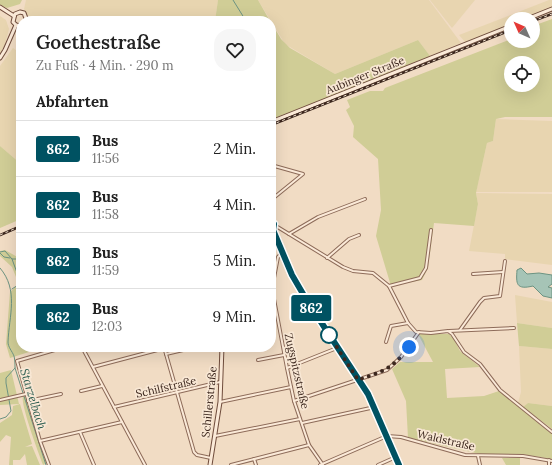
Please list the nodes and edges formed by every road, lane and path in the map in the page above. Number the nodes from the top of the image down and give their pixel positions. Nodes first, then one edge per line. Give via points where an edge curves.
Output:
1 (0, 7) edge
2 (552, 9) edge
3 (540, 14) edge
4 (14, 16) junction
5 (25, 16) edge
6 (16, 25) joint
7 (504, 29) edge
8 (0, 58) edge
9 (276, 120) edge
10 (276, 166) edge
11 (276, 196) edge
12 (365, 199) dead end
13 (276, 225) edge
14 (431, 230) dead end
15 (289, 234) junction
16 (359, 235) dead end
17 (276, 238) edge
18 (282, 253) junction
19 (327, 258) junction
20 (505, 261) dead end
21 (276, 268) edge
22 (503, 272) junction
23 (473, 274) dead end
24 (388, 286) junction
25 (276, 313) edge
26 (408, 323) junction
27 (514, 328) dead end
28 (460, 330) junction
29 (448, 331) junction
30 (419, 332) junction
31 (386, 342) dead end
32 (338, 348) junction
33 (46, 352) edge
34 (85, 352) edge
35 (149, 352) edge
36 (175, 352) edge
37 (222, 352) edge
38 (166, 354) joint
39 (284, 355) junction
40 (258, 360) dead end
41 (93, 367) junction
42 (287, 368) junction
43 (358, 380) junction
44 (222, 382) junction
45 (102, 386) junction
46 (291, 387) junction
47 (81, 391) dead end
48 (177, 392) junction
49 (26, 394) junction
50 (61, 394) dead end
51 (0, 400) edge
52 (28, 401) junction
53 (294, 401) junction
54 (220, 402) junction
55 (113, 407) junction
56 (375, 407) junction
57 (300, 418) junction
58 (122, 422) junction
59 (302, 423) junction
60 (80, 432) junction
61 (552, 432) edge
62 (215, 436) junction
63 (387, 436) junction
64 (40, 441) junction
65 (309, 445) junction
66 (478, 456) junction
67 (396, 457) junction
68 (211, 458) junction
69 (254, 459) junction
70 (551, 461) edge
71 (322, 464) edge
72 (49, 465) edge
73 (94, 465) edge
74 (144, 465) edge
75 (210, 465) edge
76 (231, 465) edge
77 (256, 465) edge
78 (378, 465) edge
79 (399, 465) edge
80 (480, 465) edge
81 (549, 465) edge

1 - 4 street
2 - 3 street
4 - 5 street via 22,13
4 - 6 street
6 - 8 street
7 - 9 street, Aubinger Straße
10 - 11 street via 303,174
12 - 15 street via 318,217
13 - 15 street
14 - 24 street via 426,268 420,278
15 - 19 street
16 - 19 street via 348,239
17 - 18 street
18 - 21 street, Zugspitzstraße via 278,257
18 - 32 street via 306,299
19 - 24 street via 349,270 373,273
20 - 22 street
22 - 23 street
22 - 28 street via 500,296 484,298
24 - 26 street
25 - 39 street, Zugspitzstraße
26 - 30 street
26 - 31 street via 391,326
27 - 28 street
28 - 29 street
29 - 30 street
29 - 61 street via 464,352 480,364 500,390
30 - 43 street via 390,368
32 - 42 street
32 - 43 street
33 - 49 street via 17,360
34 - 41 street
35 - 41 street
36 - 38 street
37 - 44 street, Schillerstraße
38 - 48 street
39 - 40 street
39 - 42 street, Zugspitzstraße
41 - 45 street
42 - 46 street, Zugspitzstraße
43 - 53 street
43 - 56 street
44 - 48 street, Schilfstraße
44 - 54 street, Schillerstraße
45 - 47 street
45 - 55 street
46 - 53 street, Zugspitzstraße
46 - 54 street
48 - 55 street, Schilfstraße
48 - 68 street via 194,452
49 - 51 street
49 - 52 street
50 - 52 street
52 - 64 street
53 - 57 street, Zugspitzstraße
54 - 62 street, Schillerstraße
55 - 58 street
56 - 59 street
56 - 63 street
57 - 59 street, Zugspitzstraße
57 - 62 street
58 - 60 street
58 - 74 street
59 - 65 street, Zugspitzstraße
60 - 64 street
60 - 73 street
62 - 68 street, Schillerstraße
63 - 66 street, Waldstraße
63 - 67 street
63 - 71 street
64 - 72 street
65 - 69 street
65 - 71 street, Zugspitzstraße
66 - 70 street, Waldstraße via 523,456
66 - 80 street
67 - 78 street
67 - 79 street
68 - 75 street, Schillerstraße
69 - 76 street
69 - 77 street
70 - 81 street

